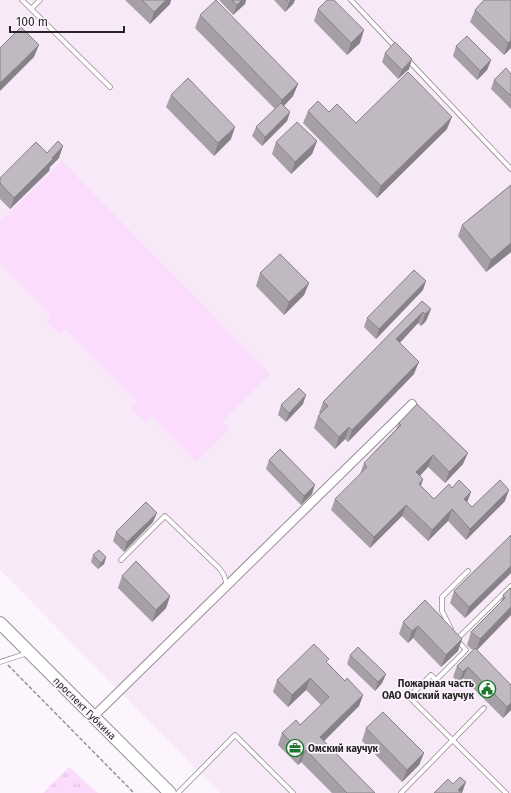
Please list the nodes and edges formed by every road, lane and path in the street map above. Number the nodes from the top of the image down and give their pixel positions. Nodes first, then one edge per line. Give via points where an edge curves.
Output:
1 (22, 0) edge
2 (40, 0) edge
3 (350, 0) edge
4 (31, 9) junction
5 (399, 51) edge
6 (404, 56) edge
7 (110, 87) dead end
8 (511, 169) edge
9 (412, 404) dead end
10 (121, 560) dead end
11 (468, 570) dead end
12 (227, 586) junction
13 (511, 586) edge
14 (0, 623) edge
15 (457, 639) junction
16 (466, 650) junction
17 (29, 653) junction
18 (472, 653) edge
19 (2, 662) edge
20 (484, 708) dead end
21 (93, 717) junction
22 (453, 740) junction
23 (134, 793) edge
24 (170, 793) edge
25 (178, 793) edge
26 (293, 793) edge
27 (400, 793) edge
28 (506, 793) edge

1 - 4 lane
2 - 4 lane
3 - 5 lane
4 - 7 lane
6 - 8 lane
9 - 12 street
10 - 12 lane via 166,516 219,568
11 - 15 lane via 442,597 442,611
12 - 21 street
13 - 15 lane
14 - 17 main road, проспект Губкина
15 - 16 lane
16 - 18 lane
16 - 22 lane via 436,680 431,675 409,697
17 - 19 lane
17 - 21 main road, проспект Губкина
19 - 23 path
20 - 22 lane
21 - 24 main road, проспект Губкина
22 - 27 lane
22 - 28 lane
25 - 26 lane via 235,735

